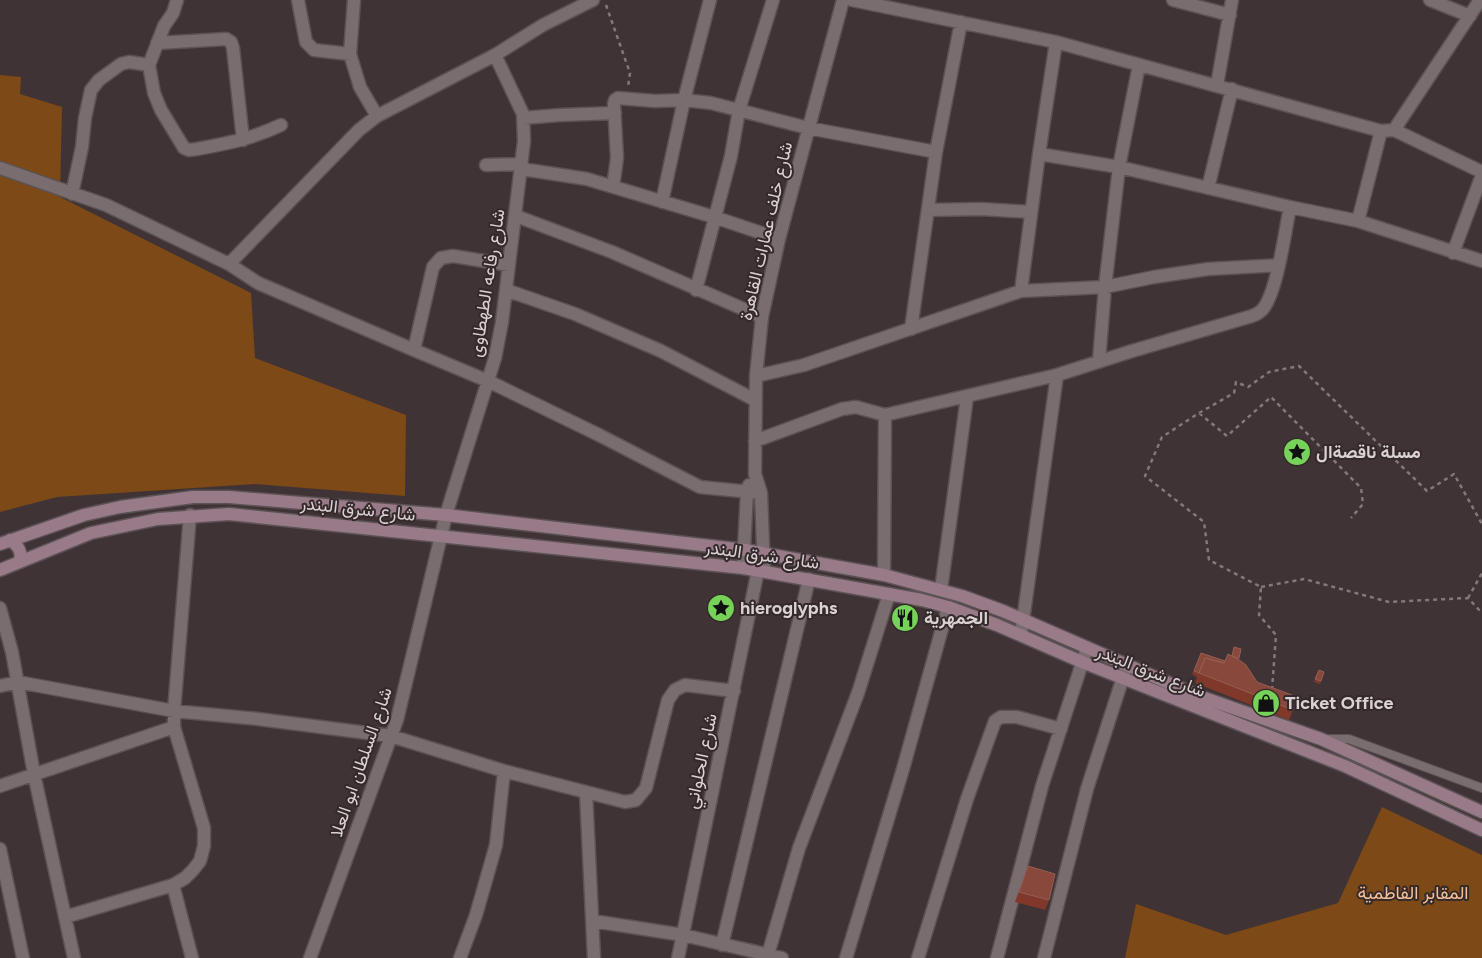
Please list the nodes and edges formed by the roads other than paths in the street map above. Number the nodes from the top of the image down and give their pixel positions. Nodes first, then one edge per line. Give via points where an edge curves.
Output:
1 (177, 0) edge
2 (298, 0) edge
3 (354, 0) edge
4 (593, 0) edge
5 (710, 0) edge
6 (773, 0) edge
7 (843, 0) edge
8 (852, 0) edge
9 (1173, 0) edge
10 (1232, 0) edge
11 (1430, 0) edge
12 (1480, 0) edge
13 (1230, 15) junction
14 (1470, 16) junction
15 (961, 22) junction
16 (1056, 42) junction
17 (157, 43) junction
18 (350, 54) junction
19 (495, 55) junction
20 (149, 65) junction
21 (1139, 66) junction
22 (1217, 84) junction
23 (1232, 89) junction
24 (684, 100) junction
25 (738, 110) junction
26 (615, 114) junction
27 (377, 116) junction
28 (523, 118) junction
29 (281, 124) dead end
30 (808, 128) junction
31 (1388, 130) junction
32 (243, 140) junction
33 (936, 152) junction
34 (1039, 154) junction
35 (486, 165) dead end
36 (522, 166) junction
37 (1119, 167) junction
38 (0, 168) edge
39 (1482, 173) edge
40 (613, 187) junction
41 (1208, 188) junction
42 (72, 194) junction
43 (662, 202) junction
44 (1290, 207) junction
45 (928, 210) junction
46 (1031, 212) junction
47 (516, 216) junction
48 (714, 217) junction
49 (1358, 221) junction
50 (780, 239) junction
51 (1453, 253) junction
52 (1482, 261) edge
53 (229, 264) junction
54 (509, 265) junction
55 (1279, 266) junction
56 (1105, 287) junction
57 (506, 290) junction
58 (696, 290) junction
59 (1021, 291) junction
60 (762, 318) junction
61 (911, 329) junction
62 (414, 350) junction
63 (1099, 360) junction
64 (1057, 375) junction
65 (756, 376) junction
66 (488, 381) junction
67 (967, 396) junction
68 (754, 400) junction
69 (885, 415) junction
70 (755, 441) junction
71 (755, 474) junction
72 (747, 492) junction
73 (761, 493) junction
74 (446, 515) junction
75 (190, 516) junction
76 (441, 535) junction
77 (5, 542) edge
78 (744, 550) junction
79 (764, 554) junction
80 (20, 562) junction
81 (743, 568) junction
82 (0, 570) edge
83 (762, 571) junction
84 (884, 575) junction
85 (809, 579) junction
86 (941, 590) junction
87 (889, 594) junction
88 (948, 607) junction
89 (0, 608) edge
90 (1023, 620) junction
91 (1021, 636) junction
92 (1087, 648) junction
93 (1082, 662) junction
94 (1127, 666) junction
95 (1123, 678) junction
96 (18, 682) junction
97 (0, 686) edge
98 (734, 691) junction
99 (174, 711) junction
100 (174, 727) junction
101 (1062, 728) junction
102 (1289, 728) junction
103 (391, 736) junction
104 (1320, 739) junction
105 (1283, 741) junction
106 (1352, 752) junction
107 (1345, 766) junction
108 (504, 771) junction
109 (34, 774) junction
110 (0, 786) edge
111 (1482, 788) edge
112 (586, 792) junction
113 (1482, 812) edge
114 (1482, 830) edge
115 (0, 849) edge
116 (173, 885) junction
117 (65, 917) junction
118 (593, 921) junction
119 (683, 935) junction
120 (722, 945) junction
121 (767, 957) edge
122 (23, 958) edge
123 (74, 958) edge
124 (192, 958) edge
125 (310, 958) edge
126 (460, 958) edge
127 (594, 958) edge
128 (678, 958) edge
129 (782, 958) edge
130 (846, 958) edge
131 (918, 958) edge
132 (997, 958) edge
133 (1044, 958) edge

1 - 17 street
2 - 18 street via 309,47
3 - 18 street
4 - 19 street via 543,25
5 - 24 street
6 - 25 street
7 - 30 street, شارع خلف عمارات القاهرة
8 - 15 street
9 - 13 street
10 - 13 street
11 - 14 street
12 - 14 street
13 - 22 street
14 - 31 street
15 - 16 street
15 - 33 street
16 - 21 street
16 - 34 street
17 - 20 street
17 - 32 street via 226,39 230,42
18 - 27 street via 360,87
19 - 27 street
19 - 28 street, شارع رفاعه الطهطاوى
20 - 32 street via 161,110 184,148 197,149
20 - 42 street via 122,64 99,80 91,90
21 - 22 street
21 - 37 street
22 - 23 street
23 - 31 street
23 - 41 street
24 - 25 street
24 - 26 street via 615,100
24 - 43 street
25 - 30 street
25 - 48 street
26 - 28 street
26 - 40 street via 617,158
27 - 53 street via 359,130
28 - 36 street, شارع رفاعه الطهطاوى
29 - 32 street
30 - 33 street
30 - 50 street, شارع خلف عمارات القاهرة
31 - 39 street
31 - 49 street
33 - 45 street
34 - 37 street
34 - 46 street
35 - 36 street
36 - 40 street
36 - 47 street, شارع رفاعه الطهطاوى
37 - 41 street
37 - 56 street
38 - 42 street
39 - 51 street
40 - 43 street
41 - 44 street
42 - 53 street via 106,205
43 - 48 street
44 - 49 street
44 - 55 street
45 - 46 street
45 - 61 street
46 - 59 street
47 - 54 street, شارع رفاعه الطهطاوى
47 - 58 street via 612,252
48 - 50 street
48 - 58 street
49 - 51 street
50 - 60 street, شارع خلف عمارات القاهرة
51 - 52 street
53 - 62 street via 258,283
54 - 57 street, شارع رفاعه الطهطاوى
54 - 62 street via 453,256 441,258 434,267
55 - 56 street via 1208,269
55 - 63 street via 1268,301 1261,311 1252,316
56 - 59 street
56 - 63 street
57 - 66 street, شارع رفاعه الطهطاوى
57 - 68 street via 576,314 661,351
58 - 60 street
59 - 61 street
60 - 65 street, شارع خلف عمارات القاهرة
61 - 65 street via 804,365
62 - 66 street
63 - 64 street
64 - 67 street
64 - 90 street
65 - 68 street, شارع خلف عمارات القاهرة
66 - 72 street via 700,487
66 - 74 street, شارع رفاعه الطهطاوى
67 - 69 street
67 - 86 street
68 - 70 street, شارع خلف عمارات القاهرة
69 - 70 street via 856,407 842,409
69 - 84 street
70 - 71 street, شارع خلف عمارات القاهرة
71 - 72 street, شارع خلف عمارات القاهرة
71 - 73 street, شارع خلف عمارات القاهرة
72 - 73 street
72 - 78 street, شارع خلف عمارات القاهرة
73 - 79 street, شارع خلف عمارات القاهرة
74 - 76 street, شارع السلطان ابو العلا
74 - 77 main road, شارع شرق البندر via 229,497 193,498 120,507
74 - 78 main road, شارع شرق البندر
75 - 76 main road, شارع شرق البندر via 228,514
75 - 80 main road, شارع شرق البندر via 91,533
75 - 99 street
76 - 81 main road, شارع شرق البندر
76 - 103 street, شارع السلطان ابو العلا
77 - 80 main road via 18,547
78 - 79 main road, شارع شرق البندر
78 - 81 street, شارع خلف عمارات القاهرة
79 - 83 street, شارع خلف عمارات القاهرة
79 - 84 main road, شارع شرق البندر
80 - 82 main road, شارع شرق البندر
81 - 83 main road, شارع شرق البندر
83 - 85 main road, شارع شرق البندر
83 - 98 street, شارع الحلواني
84 - 86 main road, شارع شرق البندر
85 - 87 main road, شارع شرق البندر
85 - 120 street
86 - 90 main road, شارع شرق البندر
87 - 88 main road, شارع شرق البندر
87 - 121 street via 858,692 799,848
88 - 91 main road, شارع شرق البندر
88 - 130 street
89 - 96 street
90 - 91 street
90 - 92 main road, شارع شرق البندر
91 - 93 main road, شارع شرق البندر
92 - 93 street
92 - 94 main road, شارع شرق البندر
93 - 95 main road, شارع شرق البندر
93 - 101 street
94 - 95 street
94 - 102 main road, شارع شرق البندر
95 - 105 main road, شارع شرق البندر
95 - 133 street via 1087,789
96 - 97 street
96 - 99 street
96 - 109 street
98 - 112 street via 685,686 675,690 668,700 646,788 636,800 625,802
98 - 119 street, شارع الحلواني
99 - 100 street
99 - 103 street
100 - 109 street
100 - 116 street via 204,828 204,846 200,861 193,870
101 - 131 street via 1017,717 1000,717 995,721 967,799
101 - 132 street via 1042,786
102 - 104 main road, شارع شرق البندر
102 - 105 main road
103 - 108 street
103 - 125 street, شارع السلطان ابو العلا
104 - 106 main road, شارع شرق البندر
104 - 111 lane via 1349,739
105 - 107 main road, شارع شرق البندر
106 - 107 main road
106 - 113 main road, شارع شرق البندر
107 - 114 main road, شارع شرق البندر
108 - 112 street
108 - 126 street via 496,845
109 - 110 street
109 - 117 street
112 - 118 street
115 - 122 street
116 - 117 street
116 - 124 street
117 - 123 street
118 - 119 street
118 - 127 street
119 - 120 street
119 - 128 street, شارع الحلواني
120 - 121 street
121 - 129 street

